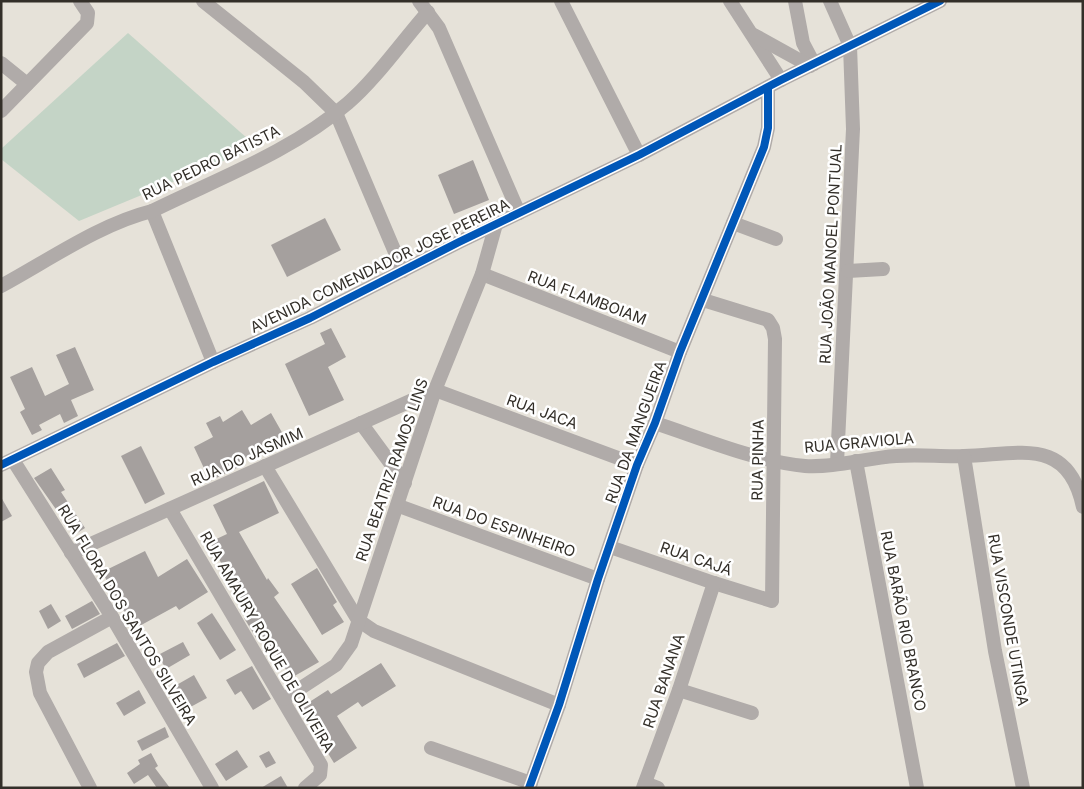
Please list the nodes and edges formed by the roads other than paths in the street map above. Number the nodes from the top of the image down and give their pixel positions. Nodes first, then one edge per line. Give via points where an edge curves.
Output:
1 (203, 1) edge
2 (562, 1) edge
3 (730, 1) edge
4 (795, 1) edge
5 (830, 1) edge
6 (940, 1) edge
7 (82, 3) edge
8 (423, 6) edge
9 (753, 35) junction
10 (850, 46) junction
11 (1, 63) edge
12 (812, 65) junction
13 (781, 80) junction
14 (27, 84) junction
15 (768, 88) junction
16 (1, 111) edge
17 (336, 113) junction
18 (639, 155) junction
19 (152, 211) junction
20 (520, 213) junction
21 (733, 223) junction
22 (496, 224) junction
23 (776, 239) dead end
24 (883, 269) dead end
25 (403, 271) junction
26 (848, 271) junction
27 (482, 274) junction
28 (1, 286) edge
29 (703, 300) junction
30 (680, 352) junction
31 (213, 362) junction
32 (435, 390) junction
33 (361, 423) junction
34 (655, 423) junction
35 (964, 456) junction
36 (775, 461) junction
37 (856, 461) junction
38 (7, 463) edge
39 (837, 464) junction
40 (638, 465) junction
41 (265, 466) junction
42 (405, 483) junction
43 (398, 506) junction
44 (1083, 507) edge
45 (170, 509) junction
46 (610, 546) junction
47 (71, 553) junction
48 (598, 579) junction
49 (714, 584) junction
50 (772, 601) joint
51 (112, 617) junction
52 (358, 620) junction
53 (679, 690) junction
54 (284, 700) junction
55 (559, 705) junction
56 (752, 713) dead end
57 (431, 748) dead end
58 (644, 785) edge
59 (530, 786) edge
60 (90, 788) edge
61 (212, 788) edge
62 (305, 788) edge
63 (658, 788) edge
64 (918, 788) edge
65 (1023, 788) edge

1 - 17 street
2 - 18 street
3 - 9 street
4 - 12 street via 803,43
5 - 10 street
6 - 10 street, AVENIDA COMENDADOR JOSE PEREIRA
7 - 14 street via 88,13 86,23
8 - 17 street, RUA PEDRO BATISTA via 358,94
8 - 20 street via 448,47
9 - 12 street
9 - 13 street
10 - 12 street, AVENIDA COMENDADOR JOSE PEREIRA
10 - 26 street, RUA JOÃO MANOEL PONTUAL via 853,129
11 - 14 street
12 - 13 street, AVENIDA COMENDADOR JOSE PEREIRA
13 - 15 street, AVENIDA COMENDADOR JOSE PEREIRA
14 - 16 street
15 - 18 street, AVENIDA COMENDADOR JOSE PEREIRA
15 - 21 street, RUA DA MANGUEIRA via 768,128 764,148
17 - 19 street, RUA PEDRO BATISTA via 270,156
17 - 25 street
18 - 20 street, AVENIDA COMENDADOR JOSE PEREIRA
19 - 28 street, RUA PEDRO BATISTA via 132,216
19 - 31 street
20 - 22 street, AVENIDA COMENDADOR JOSE PEREIRA
21 - 23 street
21 - 29 street, RUA DA MANGUEIRA
22 - 25 street, AVENIDA COMENDADOR JOSE PEREIRA
22 - 27 street, RUA BEATRIZ RAMOS LINS
24 - 26 street
25 - 31 street, AVENIDA COMENDADOR JOSE PEREIRA
26 - 39 street, RUA JOÃO MANOEL PONTUAL
27 - 30 street, RUA FLAMBOIAM
27 - 32 street, RUA BEATRIZ RAMOS LINS
29 - 30 street, RUA DA MANGUEIRA
29 - 36 street, RUA PINHA via 768,320 773,328
30 - 34 street, RUA DA MANGUEIRA
31 - 38 street, AVENIDA COMENDADOR JOSE PEREIRA
32 - 33 street, RUA DO JASMIM
32 - 40 street, RUA JACA
32 - 42 street, RUA BEATRIZ RAMOS LINS
33 - 41 street, RUA DO JASMIM
33 - 42 street
34 - 36 street, RUA GRAVIOLA
34 - 40 street, RUA DA MANGUEIRA
35 - 37 street, RUA GRAVIOLA via 925,454
35 - 44 street, RUA GRAVIOLA via 1017,451 1039,453 1054,459 1074,483
35 - 65 street, RUA VISCONDE UTINGA via 995,652
36 - 39 street, RUA GRAVIOLA via 807,466
36 - 50 street, RUA PINHA
37 - 39 street, RUA GRAVIOLA
37 - 64 street, RUA BARÃO RIO BRANCO
38 - 47 street, RUA FLORA DOS SANTOS SILVEIRA
40 - 46 street, RUA DA MANGUEIRA
41 - 45 street, RUA DO JASMIM
41 - 52 street
42 - 43 street, RUA BEATRIZ RAMOS LINS
43 - 48 street, RUA DO ESPINHEIRO
43 - 52 street, RUA BEATRIZ RAMOS LINS
45 - 47 street, RUA DO JASMIM
45 - 54 street, RUA AMAURY ROQUE DE OLIVEIRA
46 - 48 street, RUA DA MANGUEIRA
46 - 49 street, RUA CAJÁ
47 - 51 street, RUA FLORA DOS SANTOS SILVEIRA
48 - 55 street, RUA DA MANGUEIRA
49 - 50 street, RUA CAJÁ
49 - 53 street, RUA BANANA
51 - 60 street via 48,652 38,663 36,672 40,693
51 - 61 street, RUA FLORA DOS SANTOS SILVEIRA
52 - 54 street, RUA BEATRIZ RAMOS LINS via 351,644 336,665
52 - 55 street via 374,631
53 - 56 street
53 - 58 street, RUA BANANA
54 - 62 street, RUA AMAURY ROQUE DE OLIVEIRA via 321,765 320,775
55 - 59 street, RUA DA MANGUEIRA
57 - 59 street
58 - 63 street

